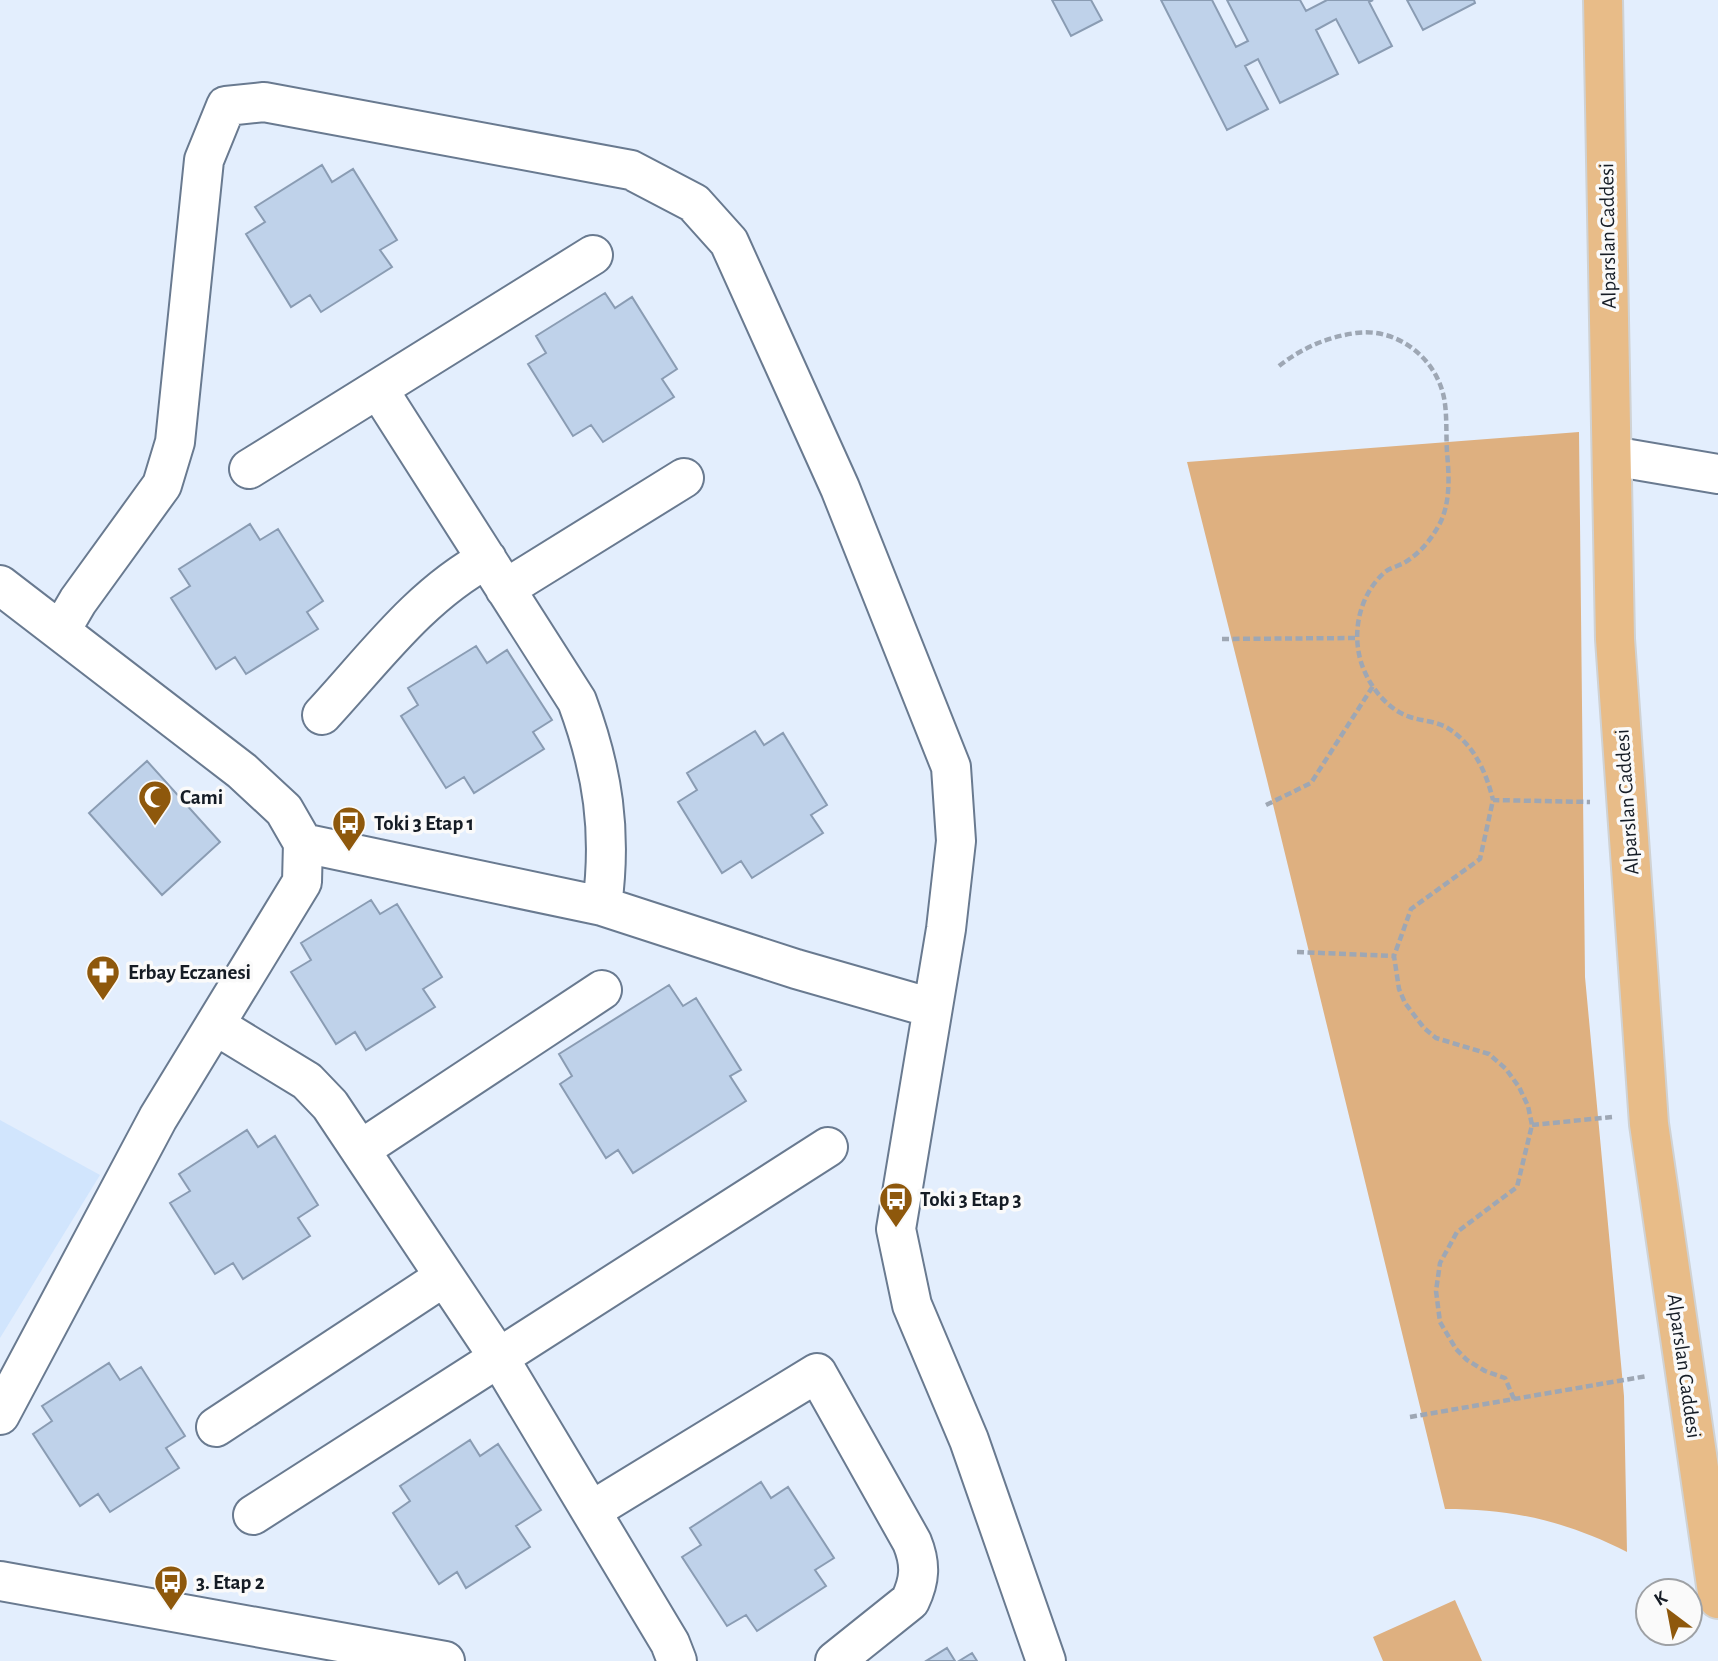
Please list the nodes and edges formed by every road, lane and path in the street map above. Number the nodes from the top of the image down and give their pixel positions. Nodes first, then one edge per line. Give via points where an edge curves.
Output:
1 (1603, 0) edge
2 (593, 255) dead end
3 (1279, 366) dead end
4 (378, 389) junction
5 (1612, 456) junction
6 (248, 469) dead end
7 (1718, 474) edge
8 (684, 478) dead end
9 (496, 574) junction
10 (0, 585) edge
11 (61, 630) junction
12 (1356, 638) junction
13 (1222, 639) dead end
14 (1373, 686) junction
15 (322, 715) dead end
16 (1493, 800) junction
17 (1627, 803) junction
18 (1266, 805) dead end
19 (303, 844) junction
20 (602, 906) junction
21 (1297, 951) dead end
22 (1394, 956) junction
23 (602, 990) dead end
24 (932, 1008) junction
25 (215, 1025) junction
26 (1649, 1113) junction
27 (1532, 1125) junction
28 (828, 1147) dead end
29 (360, 1150) junction
30 (444, 1277) junction
31 (499, 1358) junction
32 (1685, 1369) junction
33 (1514, 1399) junction
34 (0, 1415) edge
35 (1410, 1417) dead end
36 (216, 1427) dead end
37 (1718, 1454) edge
38 (591, 1511) junction
39 (253, 1515) dead end
40 (1706, 1517) junction
41 (0, 1581) edge
42 (1718, 1600) edge
43 (445, 1661) edge
44 (677, 1661) edge
45 (835, 1661) edge
46 (1046, 1661) edge

1 - 5 main road, Alparslan Caddesi
2 - 4 street
3 - 12 path via 1306,347 1359,332 1376,333 1408,345 1422,356 1440,384 1448,461 1448,499 1441,521 1418,553 1386,570 1374,585 1364,601
4 - 6 street
4 - 9 street
5 - 7 street
5 - 17 main road, Alparslan Caddesi via 1615,639
8 - 9 street
9 - 15 street via 453,580 419,610
9 - 20 street via 577,701 590,736 606,810
10 - 11 street
11 - 19 street via 242,771 284,810
11 - 24 street via 162,485 176,442 204,160 226,106 264,102 631,170 694,203 729,242 840,488 951,767 956,841
12 - 13 path
12 - 14 path
14 - 16 path via 1394,709 1446,727 1462,740 1488,777
14 - 18 path via 1311,783
16 - 17 path
16 - 22 path via 1480,859 1411,909
17 - 26 main road, Alparslan Caddesi
19 - 20 street
19 - 25 street via 302,882
20 - 24 street
21 - 22 path
22 - 27 path via 1399,989 1414,1016 1436,1038 1489,1054 1506,1069 1520,1087
23 - 29 street
24 - 46 street via 895,1229 912,1305 969,1440
25 - 29 street via 313,1087
25 - 34 street via 158,1118
26 - 27 path
26 - 32 main road, Alparslan Caddesi
27 - 33 path via 1517,1187 1457,1232 1440,1263 1436,1291 1440,1322 1456,1349 1485,1371 1505,1378
28 - 31 street
29 - 30 street
30 - 31 street
30 - 36 street
31 - 38 street
31 - 39 street
32 - 33 path
32 - 40 main road, Alparslan Caddesi
33 - 35 path
37 - 40 main road
38 - 44 street
38 - 45 street via 817,1373 912,1542 919,1572 910,1601
40 - 42 main road, Alparslan Caddesi
41 - 43 street

